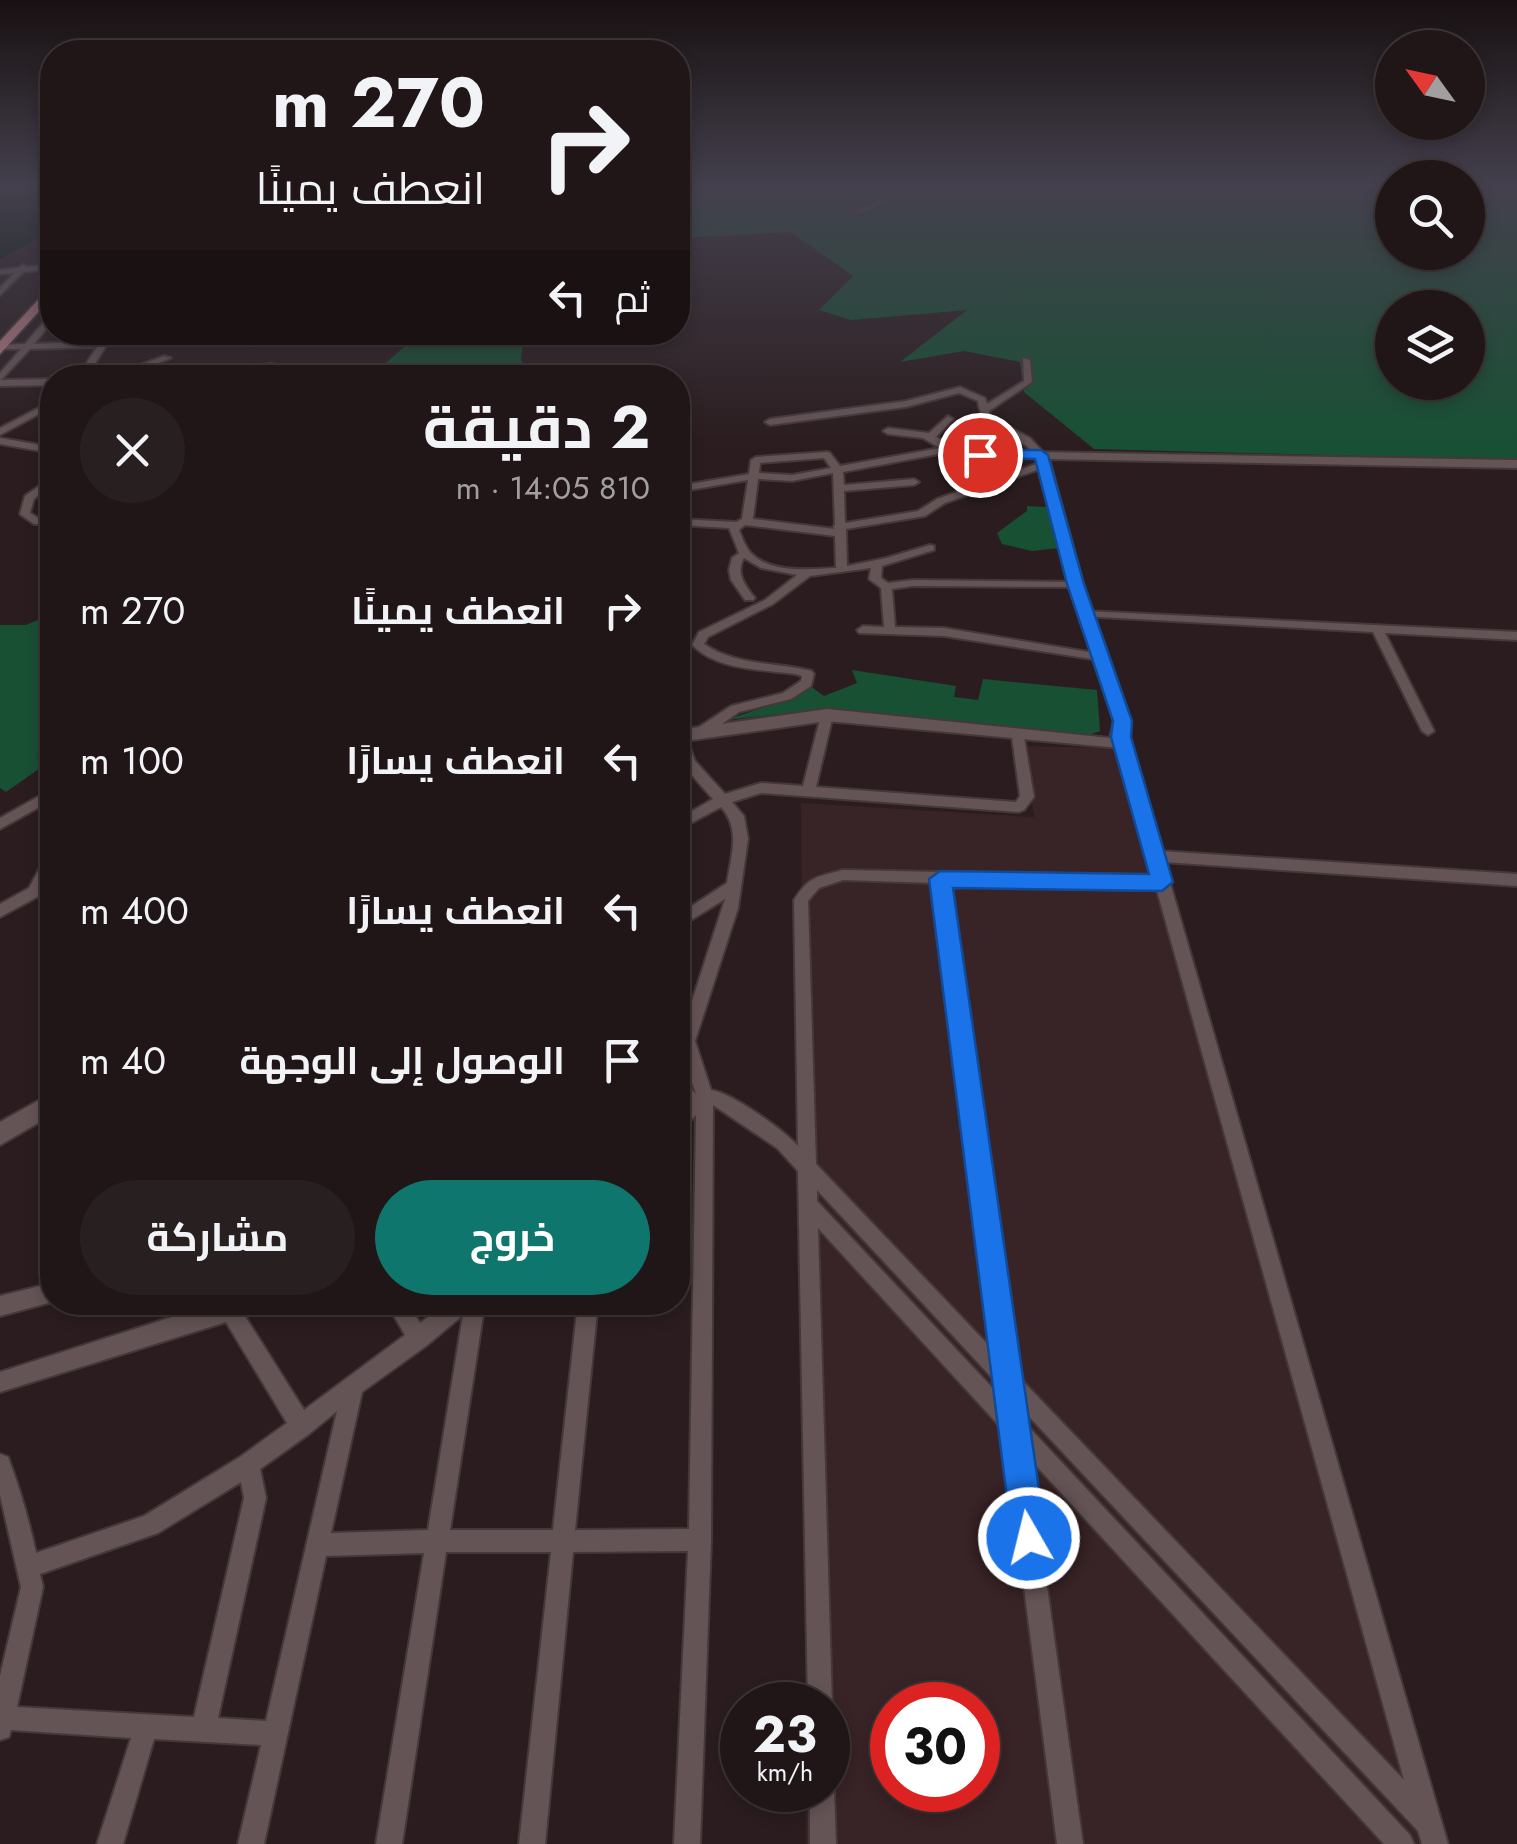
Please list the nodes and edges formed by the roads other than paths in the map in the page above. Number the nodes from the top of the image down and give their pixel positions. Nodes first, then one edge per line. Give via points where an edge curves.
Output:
1 (20, 272) edge
2 (0, 294) edge
3 (40, 303) edge
4 (40, 331) edge
5 (58, 345) edge
6 (26, 346) junction
7 (1, 348) edge
8 (167, 358) dead end
9 (1026, 360) dead end
10 (147, 365) edge
11 (0, 381) edge
12 (40, 382) edge
13 (40, 410) edge
14 (982, 411) junction
15 (948, 419) dead end
16 (770, 422) dead end
17 (888, 431) dead end
18 (0, 432) edge
19 (931, 437) junction
20 (40, 441) edge
21 (0, 442) edge
22 (32, 445) junction
23 (40, 447) edge
24 (949, 449) junction
25 (1042, 460) junction
26 (1517, 464) edge
27 (838, 471) junction
28 (753, 476) junction
29 (914, 482) dead end
30 (690, 487) edge
31 (838, 488) junction
32 (40, 489) edge
33 (40, 522) edge
34 (747, 522) junction
35 (690, 523) edge
36 (734, 525) junction
37 (838, 530) junction
38 (930, 548) dead end
39 (745, 554) junction
40 (877, 564) junction
41 (842, 569) junction
42 (806, 573) junction
43 (1076, 584) junction
44 (886, 587) junction
45 (749, 598) dead end
46 (1086, 614) junction
47 (1377, 628) junction
48 (863, 630) dead end
49 (890, 631) junction
50 (1517, 636) edge
51 (1101, 658) junction
52 (828, 715) junction
53 (1428, 730) dead end
54 (701, 732) junction
55 (690, 734) edge
56 (1018, 737) junction
57 (1121, 737) junction
58 (690, 765) edge
59 (809, 789) junction
60 (722, 800) junction
61 (40, 801) edge
62 (690, 818) edge
63 (0, 824) edge
64 (1155, 856) junction
65 (940, 879) junction
66 (1517, 880) edge
67 (40, 881) edge
68 (1162, 882) junction
69 (732, 887) junction
70 (40, 888) edge
71 (35, 890) junction
72 (0, 911) edge
73 (690, 914) edge
74 (690, 1015) edge
75 (690, 1065) edge
76 (690, 1095) edge
77 (700, 1101) junction
78 (40, 1110) edge
79 (690, 1110) edge
80 (0, 1134) edge
81 (808, 1172) junction
82 (810, 1206) junction
83 (40, 1297) edge
84 (0, 1306) edge
85 (203, 1315) edge
86 (232, 1315) edge
87 (403, 1315) edge
88 (449, 1315) edge
89 (473, 1315) edge
90 (587, 1315) edge
91 (419, 1339) junction
92 (0, 1382) edge
93 (1009, 1386) junction
94 (981, 1388) junction
95 (352, 1391) junction
96 (1014, 1423) junction
97 (302, 1427) junction
98 (0, 1465) edge
99 (248, 1466) junction
100 (7, 1512) edge
101 (1153, 1532) junction
102 (438, 1538) junction
103 (1120, 1538) junction
104 (700, 1540) junction
105 (564, 1543) junction
106 (318, 1544) junction
107 (28, 1567) junction
108 (820, 1682) edge
109 (2, 1723) edge
110 (146, 1727) junction
111 (202, 1730) junction
112 (276, 1734) junction
113 (822, 1812) edge
114 (1432, 1834) edge
115 (110, 1844) edge
116 (251, 1844) edge
117 (389, 1844) edge
118 (532, 1844) edge
119 (686, 1844) edge
120 (823, 1844) edge
121 (1070, 1844) edge
122 (1401, 1844) edge

1 - 2 street
3 - 7 main road
4 - 6 street
5 - 6 street
6 - 7 street
6 - 11 street
8 - 10 street
9 - 14 street via 1028,382
11 - 12 street
13 - 18 street
14 - 16 street via 982,400 960,390
14 - 25 street via 1028,440
15 - 19 street
17 - 19 street
19 - 24 street
20 - 22 street
21 - 22 street
22 - 23 street
24 - 25 street
24 - 27 street
25 - 26 street
25 - 37 street via 921,514
25 - 43 street
27 - 28 street
27 - 28 street via 827,455 756,460
27 - 31 street
28 - 30 street
28 - 34 street
29 - 31 street
31 - 37 street
32 - 33 street via 25,514
34 - 36 street
34 - 37 street
35 - 36 street
36 - 39 street
37 - 41 street
38 - 40 street
39 - 42 street via 763,566
39 - 45 street via 733,569
40 - 41 street
40 - 44 street via 876,583
41 - 42 street
42 - 54 street via 769,602 703,635 698,645 723,658 808,674 808,683 735,709
43 - 44 street
43 - 46 street
44 - 49 street
46 - 47 street
46 - 51 street
47 - 50 street
47 - 53 street
48 - 49 street
49 - 51 street via 1016,642
51 - 57 street
52 - 54 street
52 - 56 street
52 - 59 street
54 - 55 street
56 - 57 street via 1084,744 1114,744
56 - 59 street via 1027,797 1019,807
57 - 64 street
58 - 60 street
59 - 60 street via 761,788
60 - 62 street
60 - 69 street via 737,816 741,839
61 - 63 street
64 - 66 street
64 - 68 street
65 - 68 street
65 - 81 street via 833,876 801,900
65 - 93 street
67 - 71 street
68 - 114 street
69 - 73 street
69 - 74 street
70 - 71 street
71 - 72 street
75 - 77 street
76 - 77 street
77 - 79 street
77 - 81 street via 720,1099 782,1142
77 - 104 street
78 - 80 street
81 - 82 street
81 - 93 street
82 - 94 street
82 - 108 street
83 - 84 street
85 - 92 street
86 - 97 street
87 - 91 street
88 - 91 street
89 - 102 street
90 - 105 street
91 - 95 street
93 - 94 street
93 - 96 street
93 - 101 street
94 - 96 street
95 - 97 street
95 - 106 street
96 - 103 street
96 - 121 street
97 - 99 street
98 - 100 street
99 - 107 street via 150,1526
99 - 111 street via 255,1498
100 - 107 street
101 - 103 street
101 - 114 street
102 - 105 street
102 - 106 street
102 - 117 street
103 - 122 street
104 - 105 street
104 - 119 street
105 - 118 street
106 - 112 street
107 - 109 street via 32,1587
109 - 110 street
110 - 111 street
110 - 115 street
111 - 112 street
112 - 116 street
113 - 120 street

